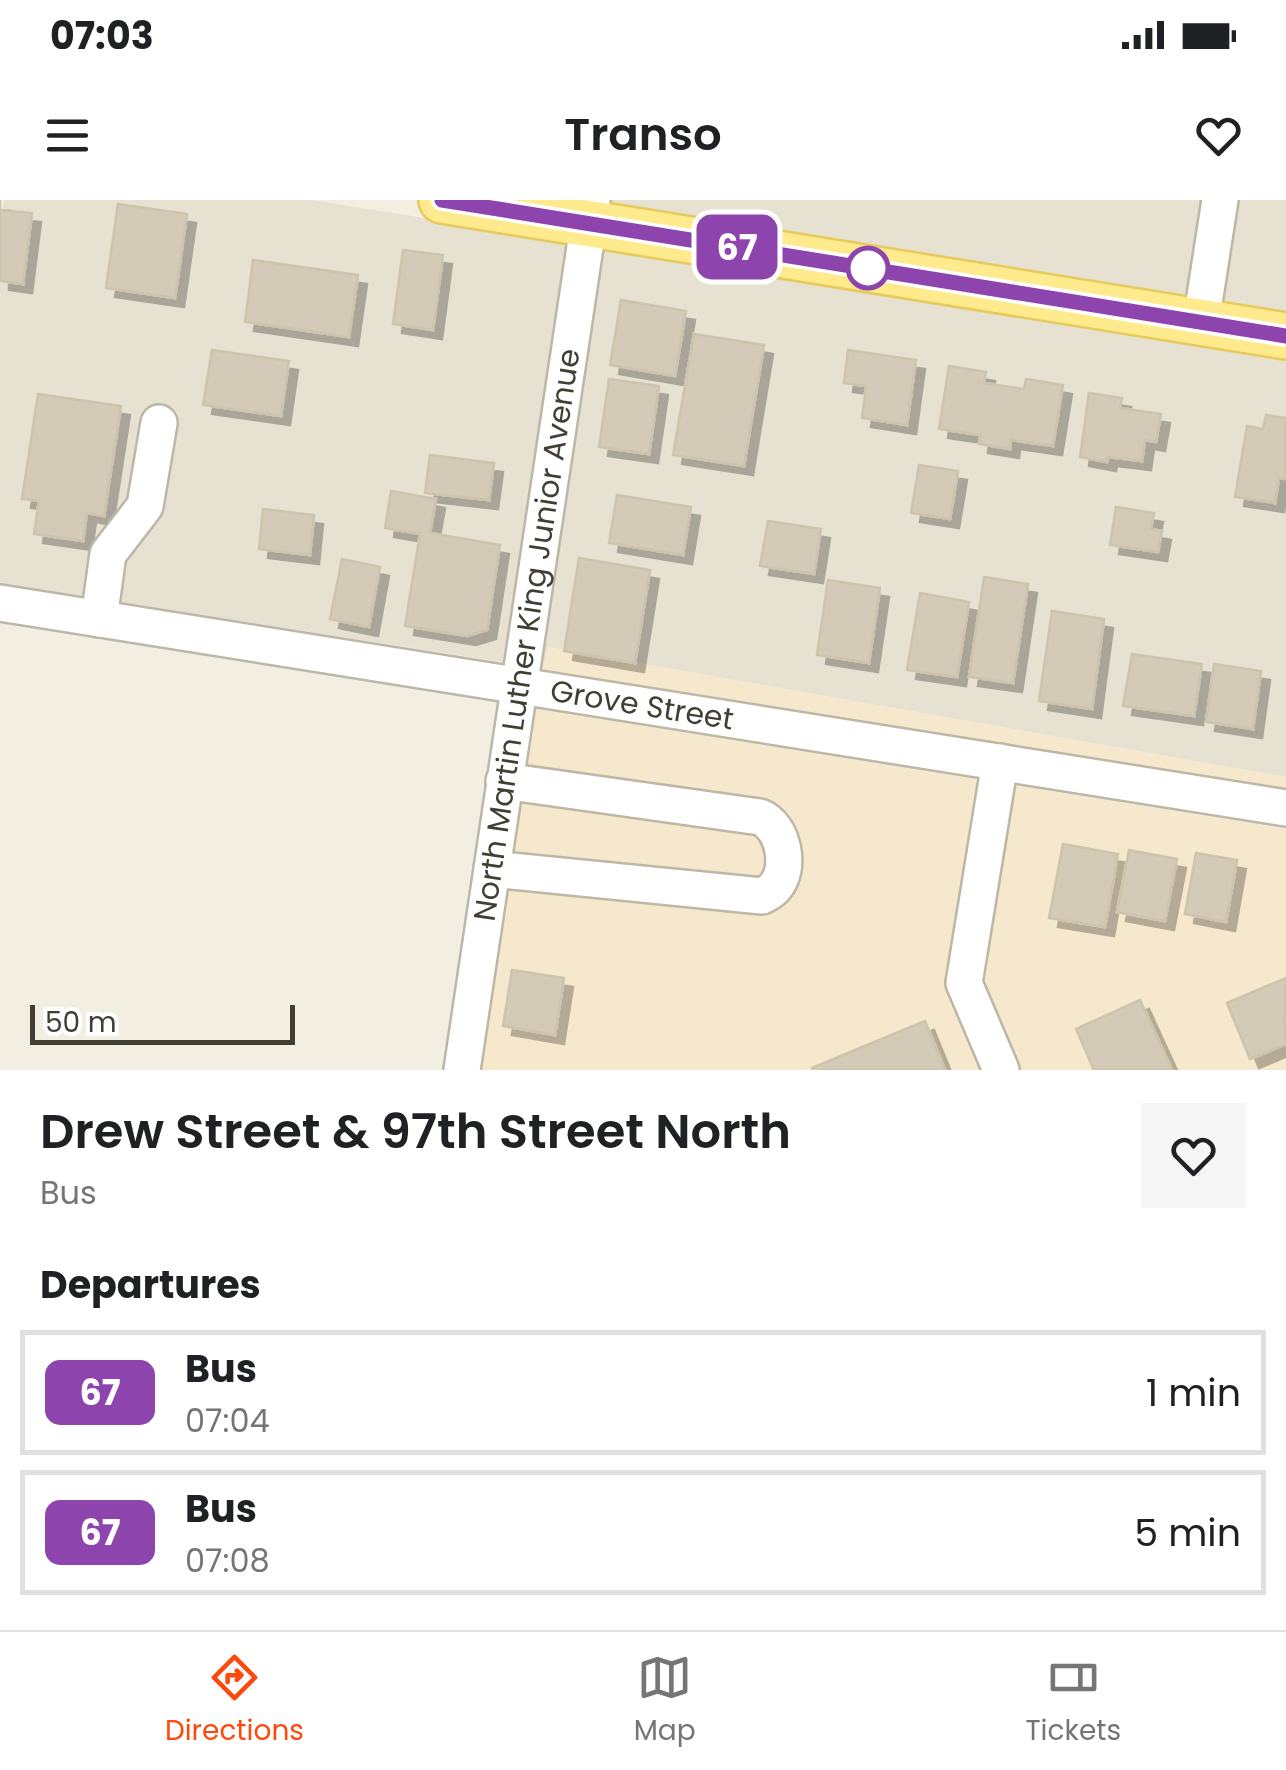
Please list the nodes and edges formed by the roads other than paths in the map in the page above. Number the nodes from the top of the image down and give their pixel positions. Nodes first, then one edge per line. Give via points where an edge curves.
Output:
1 (442, 200) edge
2 (1220, 200) edge
3 (590, 212) edge
4 (1201, 322) junction
5 (1286, 336) edge
6 (159, 422) dead end
7 (0, 603) edge
8 (99, 618) junction
9 (518, 685) junction
10 (1000, 762) junction
11 (504, 780) junction
12 (1286, 808) edge
13 (492, 868) junction
14 (462, 1070) edge
15 (1002, 1070) edge

1 - 3 main road
2 - 4 street
3 - 4 main road
3 - 9 street, North Martin Luther King Junior Avenue
4 - 5 main road
6 - 8 street via 145,506 108,554
7 - 8 street, Grove Street
8 - 9 street, Grove Street
9 - 10 street, Grove Street
9 - 11 street, North Martin Luther King Junior Avenue
10 - 12 street, Grove Street
10 - 15 street via 964,983
11 - 13 street, North Martin Luther King Junior Avenue
11 - 13 street via 760,817 776,828 783,862 778,883 762,896
13 - 14 street, North Martin Luther King Junior Avenue

